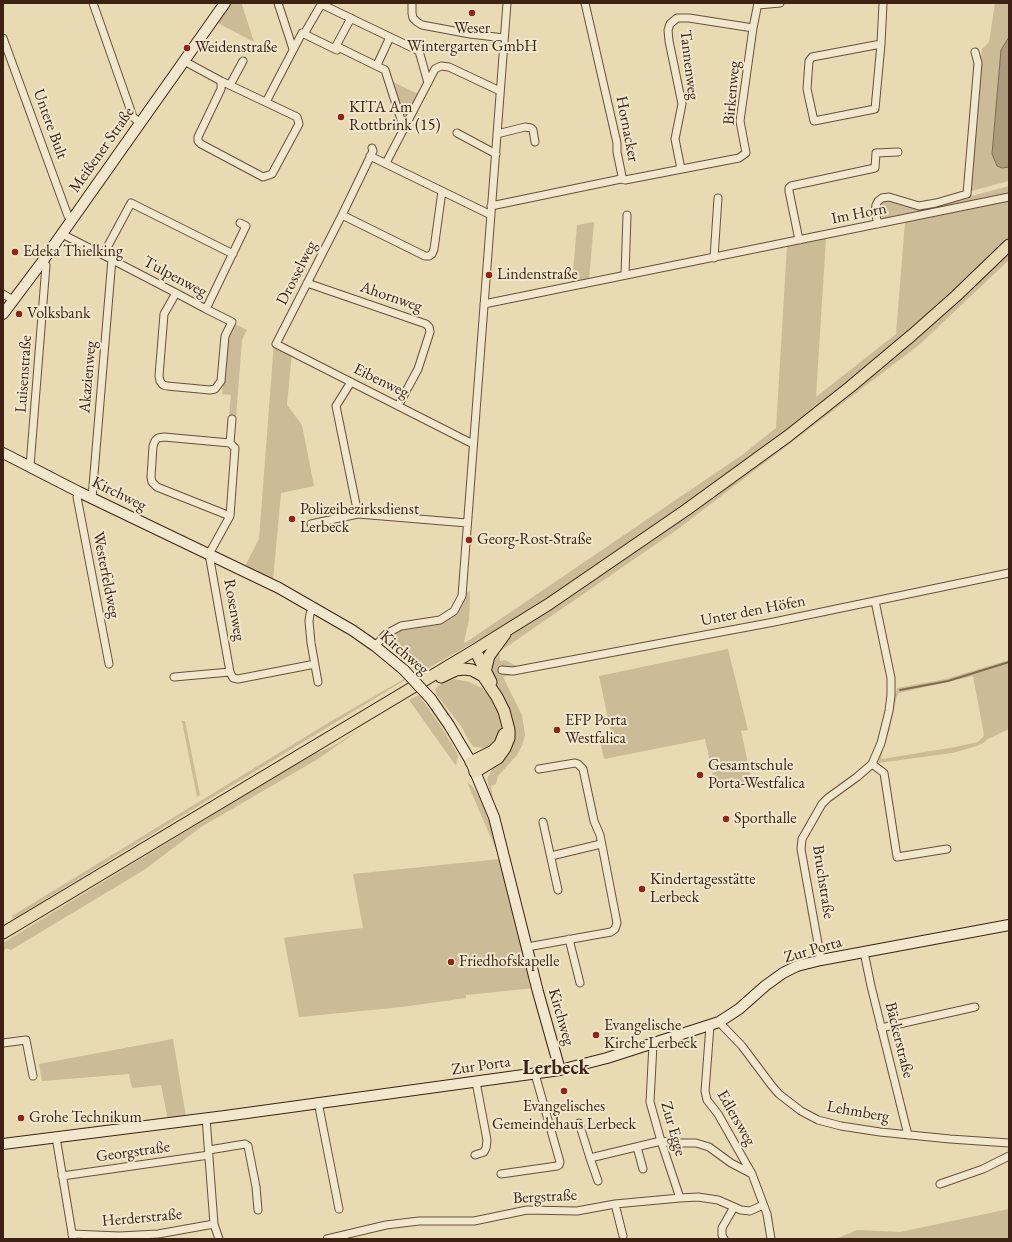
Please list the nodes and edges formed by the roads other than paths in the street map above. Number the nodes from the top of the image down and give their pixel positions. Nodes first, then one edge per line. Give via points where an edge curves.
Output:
1 (93, 3) edge
2 (225, 3) edge
3 (322, 3) edge
4 (412, 3) edge
5 (507, 3) edge
6 (585, 3) edge
7 (780, 3) edge
8 (883, 3) edge
9 (279, 4) edge
10 (758, 4) edge
11 (350, 18) junction
12 (753, 28) junction
13 (304, 34) junction
14 (390, 37) junction
15 (3, 38) edge
16 (504, 38) junction
17 (881, 44) junction
18 (336, 48) junction
19 (294, 49) junction
20 (975, 52) dead end
21 (184, 61) junction
22 (243, 61) dead end
23 (377, 65) junction
24 (221, 81) junction
25 (428, 83) junction
26 (230, 85) junction
27 (500, 91) junction
28 (266, 102) junction
29 (140, 123) junction
30 (404, 129) junction
31 (457, 133) dead end
32 (497, 134) junction
33 (535, 142) dead end
34 (372, 148) dead end
35 (898, 152) dead end
36 (496, 154) junction
37 (370, 156) junction
38 (386, 163) junction
39 (681, 169) junction
40 (621, 179) junction
41 (442, 191) junction
42 (1009, 197) edge
43 (718, 198) dead end
44 (491, 206) junction
45 (342, 215) junction
46 (491, 215) junction
47 (627, 216) dead end
48 (72, 219) junction
49 (240, 223) dead end
50 (878, 224) junction
51 (62, 234) junction
52 (799, 240) junction
53 (1009, 245) edge
54 (232, 254) junction
55 (104, 255) junction
56 (714, 258) junction
57 (112, 259) junction
58 (42, 262) junction
59 (625, 275) junction
60 (307, 283) junction
61 (176, 293) junction
62 (3, 294) edge
63 (14, 300) junction
64 (484, 304) junction
65 (206, 309) junction
66 (3, 314) edge
67 (276, 344) joint
68 (351, 382) junction
69 (398, 406) junction
70 (232, 419) dead end
71 (230, 443) junction
72 (473, 444) junction
73 (3, 453) edge
74 (30, 466) junction
75 (79, 492) junction
76 (92, 498) junction
77 (358, 514) junction
78 (230, 516) junction
79 (467, 523) junction
80 (311, 524) dead end
81 (209, 554) junction
82 (1009, 574) edge
83 (875, 601) junction
84 (312, 607) junction
85 (507, 630) junction
86 (375, 646) junction
87 (472, 652) junction
88 (109, 664) dead end
89 (310, 665) dead end
90 (502, 670) dead end
91 (230, 672) junction
92 (484, 672) junction
93 (174, 677) dead end
94 (318, 682) dead end
95 (414, 686) junction
96 (872, 764) junction
97 (473, 767) junction
98 (539, 769) dead end
99 (543, 822) dead end
100 (601, 844) junction
101 (947, 849) dead end
102 (551, 856) junction
103 (558, 890) dead end
104 (1009, 925) edge
105 (3, 933) edge
106 (569, 940) junction
107 (527, 947) junction
108 (864, 952) junction
109 (821, 960) junction
110 (580, 983) dead end
111 (975, 1007) dead end
112 (715, 1024) junction
113 (881, 1028) junction
114 (3, 1043) edge
115 (653, 1044) junction
116 (560, 1070) junction
117 (535, 1074) junction
118 (33, 1076) dead end
119 (476, 1082) junction
120 (318, 1102) junction
121 (206, 1118) junction
122 (579, 1123) dead end
123 (908, 1135) junction
124 (56, 1137) junction
125 (660, 1141) junction
126 (1009, 1143) edge
127 (3, 1144) edge
128 (637, 1147) junction
129 (209, 1153) junction
130 (475, 1155) dead end
131 (1009, 1156) edge
132 (590, 1158) junction
133 (643, 1169) dead end
134 (500, 1174) dead end
135 (752, 1174) junction
136 (62, 1176) junction
137 (598, 1181) dead end
138 (940, 1184) dead end
139 (680, 1198) junction
140 (615, 1204) junction
141 (764, 1205) junction
142 (734, 1207) junction
143 (339, 1209) dead end
144 (258, 1210) dead end
145 (214, 1224) junction
146 (623, 1236) dead end
147 (72, 1237) edge
148 (219, 1239) edge
149 (327, 1239) edge
150 (724, 1239) edge
151 (771, 1239) edge

1 - 29 street via 133,117
2 - 21 street, Meißener Straße
3 - 11 street
3 - 13 street
4 - 16 street via 413,18 422,25
5 - 16 street
6 - 40 street, Hornacker via 617,143
7 - 10 street
8 - 17 street
9 - 19 street
10 - 12 street, Birkenweg
11 - 14 street
11 - 18 street
12 - 39 street, Birkenweg via 740,121 746,153 739,158
12 - 39 street, Tannenweg via 689,18 677,18 670,24 669,41 682,104 675,139
13 - 18 street
13 - 19 street via 302,33
14 - 23 street
14 - 25 street via 419,51
15 - 48 street, Untere Bult via 68,216
16 - 27 street
17 - 17 street via 812,57 809,61 807,90 814,121 875,109
18 - 23 street
19 - 28 street
20 - 50 street via 978,63 967,194 919,206 889,197 882,198 876,205
21 - 24 street
21 - 29 street, Meißener Straße
22 - 26 street
23 - 30 street via 385,70
24 - 26 street
24 - 28 street via 221,89 198,141 263,177 275,172 299,124 297,116
25 - 27 street via 435,69 441,66
25 - 30 street
26 - 28 street
27 - 32 street
29 - 48 street, Meißener Straße
30 - 38 street
31 - 36 street
32 - 33 street via 525,127 531,128
32 - 36 street
34 - 37 street, Drosselweg
35 - 52 street via 876,153 875,168 791,186 789,191
36 - 44 street
37 - 38 street
37 - 45 street, Drosselweg
38 - 41 street
39 - 40 street, Birkenweg
40 - 44 street, Hornacker
41 - 45 street via 434,249 429,256
41 - 46 street
42 - 50 street, Im Horn
43 - 56 street
44 - 46 street
45 - 60 street, Drosselweg
46 - 64 street
47 - 59 street
48 - 51 street, Meißener Straße
49 - 54 street via 246,226
50 - 52 street, Im Horn
51 - 55 street, Tulpenweg
51 - 58 street, Meißener Straße
52 - 56 street, Im Horn
53 - 85 main road via 912,335 788,436 686,510
54 - 55 street via 130,203
54 - 65 street
55 - 57 street, Tulpenweg
56 - 59 street, Im Horn
57 - 61 street, Tulpenweg
57 - 76 street, Akazienweg
58 - 63 street, Meißener Straße
58 - 74 street, Luisenstraße via 46,265
59 - 64 street, Im Horn
60 - 67 street, Drosselweg
60 - 69 street, Ahornweg via 429,327 430,332 418,369
61 - 65 street, Tulpenweg
61 - 65 street, Tulpenweg via 164,314 159,376 163,385 210,390 215,389 221,381 225,336 232,322
62 - 63 street
63 - 66 street, Meißener Straße
64 - 72 street
67 - 68 street, Eibenweg
68 - 69 street, Eibenweg
68 - 77 street via 336,406
69 - 72 street, Eibenweg
70 - 71 street
71 - 78 street via 235,448
71 - 78 street via 158,438 153,446 151,477 157,488
72 - 79 street
73 - 74 street, Kirchweg
74 - 75 street, Kirchweg
75 - 76 street, Kirchweg
75 - 88 street, Westerfeldweg via 77,497
76 - 81 street, Kirchweg
77 - 79 street
77 - 80 street
78 - 81 street
79 - 86 street via 462,596 454,611 440,620 401,626 386,634
81 - 84 street, Kirchweg via 272,584
81 - 91 street, Rosenweg
82 - 83 street, Unter den Höfen
83 - 90 street, Unter den Höfen via 513,672
83 - 96 street, Bruchstraße via 891,678 891,695 881,743
84 - 86 street, Kirchweg
84 - 94 street via 309,621
85 - 87 main road
85 - 92 main road via 489,656
86 - 97 street, Kirchweg, bridge via 404,670 431,699
87 - 92 main road
87 - 95 main road
89 - 91 street via 238,679 233,678
91 - 93 street
92 - 95 main road via 456,670 432,682
92 - 97 main road via 507,722 500,744
95 - 105 main road
96 - 101 street via 884,773 897,857
96 - 109 street, Bruchstraße via 822,804 802,839 801,849
97 - 107 street, Kirchweg via 494,817
98 - 100 street via 575,763 583,768
99 - 102 street
100 - 102 street
100 - 106 street via 617,923 611,932
102 - 103 street
104 - 108 street, Zur Porta
106 - 107 street
106 - 110 street
107 - 116 street, Kirchweg
108 - 109 street, Zur Porta
108 - 113 street, Bäckerstraße
109 - 112 street, Zur Porta via 797,966 783,973 739,1009
111 - 113 street
112 - 115 street, Zur Porta
112 - 123 street, Lehmberg via 742,1046 772,1086 801,1111 818,1120 841,1126
112 - 135 street, Edlersweg via 705,1091 707,1100 718,1114
113 - 123 street, Bäckerstraße
114 - 118 street via 26,1040
115 - 116 street, Zur Porta
115 - 125 street, Zur Egge via 650,1102
116 - 117 street, Zur Porta
117 - 119 street, Zur Porta
117 - 134 street via 560,1162 557,1166
119 - 120 street, Zur Porta
119 - 130 street via 487,1140 484,1152
120 - 121 street, Zur Porta
120 - 143 street
121 - 124 street, Zur Porta
121 - 129 street
122 - 132 street
123 - 126 street, Lehmberg
124 - 127 street, Zur Porta
124 - 136 street
125 - 128 street
125 - 135 street via 709,1147 730,1163
125 - 139 street, Zur Egge
128 - 132 street
128 - 133 street
129 - 136 street, Georgstraße
129 - 144 street, Georgstraße via 245,1144 248,1146
129 - 145 street
131 - 138 street via 983,1169
132 - 137 street
135 - 141 street, Edlersweg
136 - 147 street
139 - 140 street, Bergstraße
139 - 142 street, Bergstraße via 718,1200
140 - 146 street
140 - 149 street, Bergstraße via 577,1211 527,1210 474,1220 419,1221
141 - 142 street, Bergstraße via 750,1211
141 - 151 street, Edlersweg
142 - 150 street via 722,1228
145 - 147 street, Herderstraße via 158,1234
145 - 148 street

